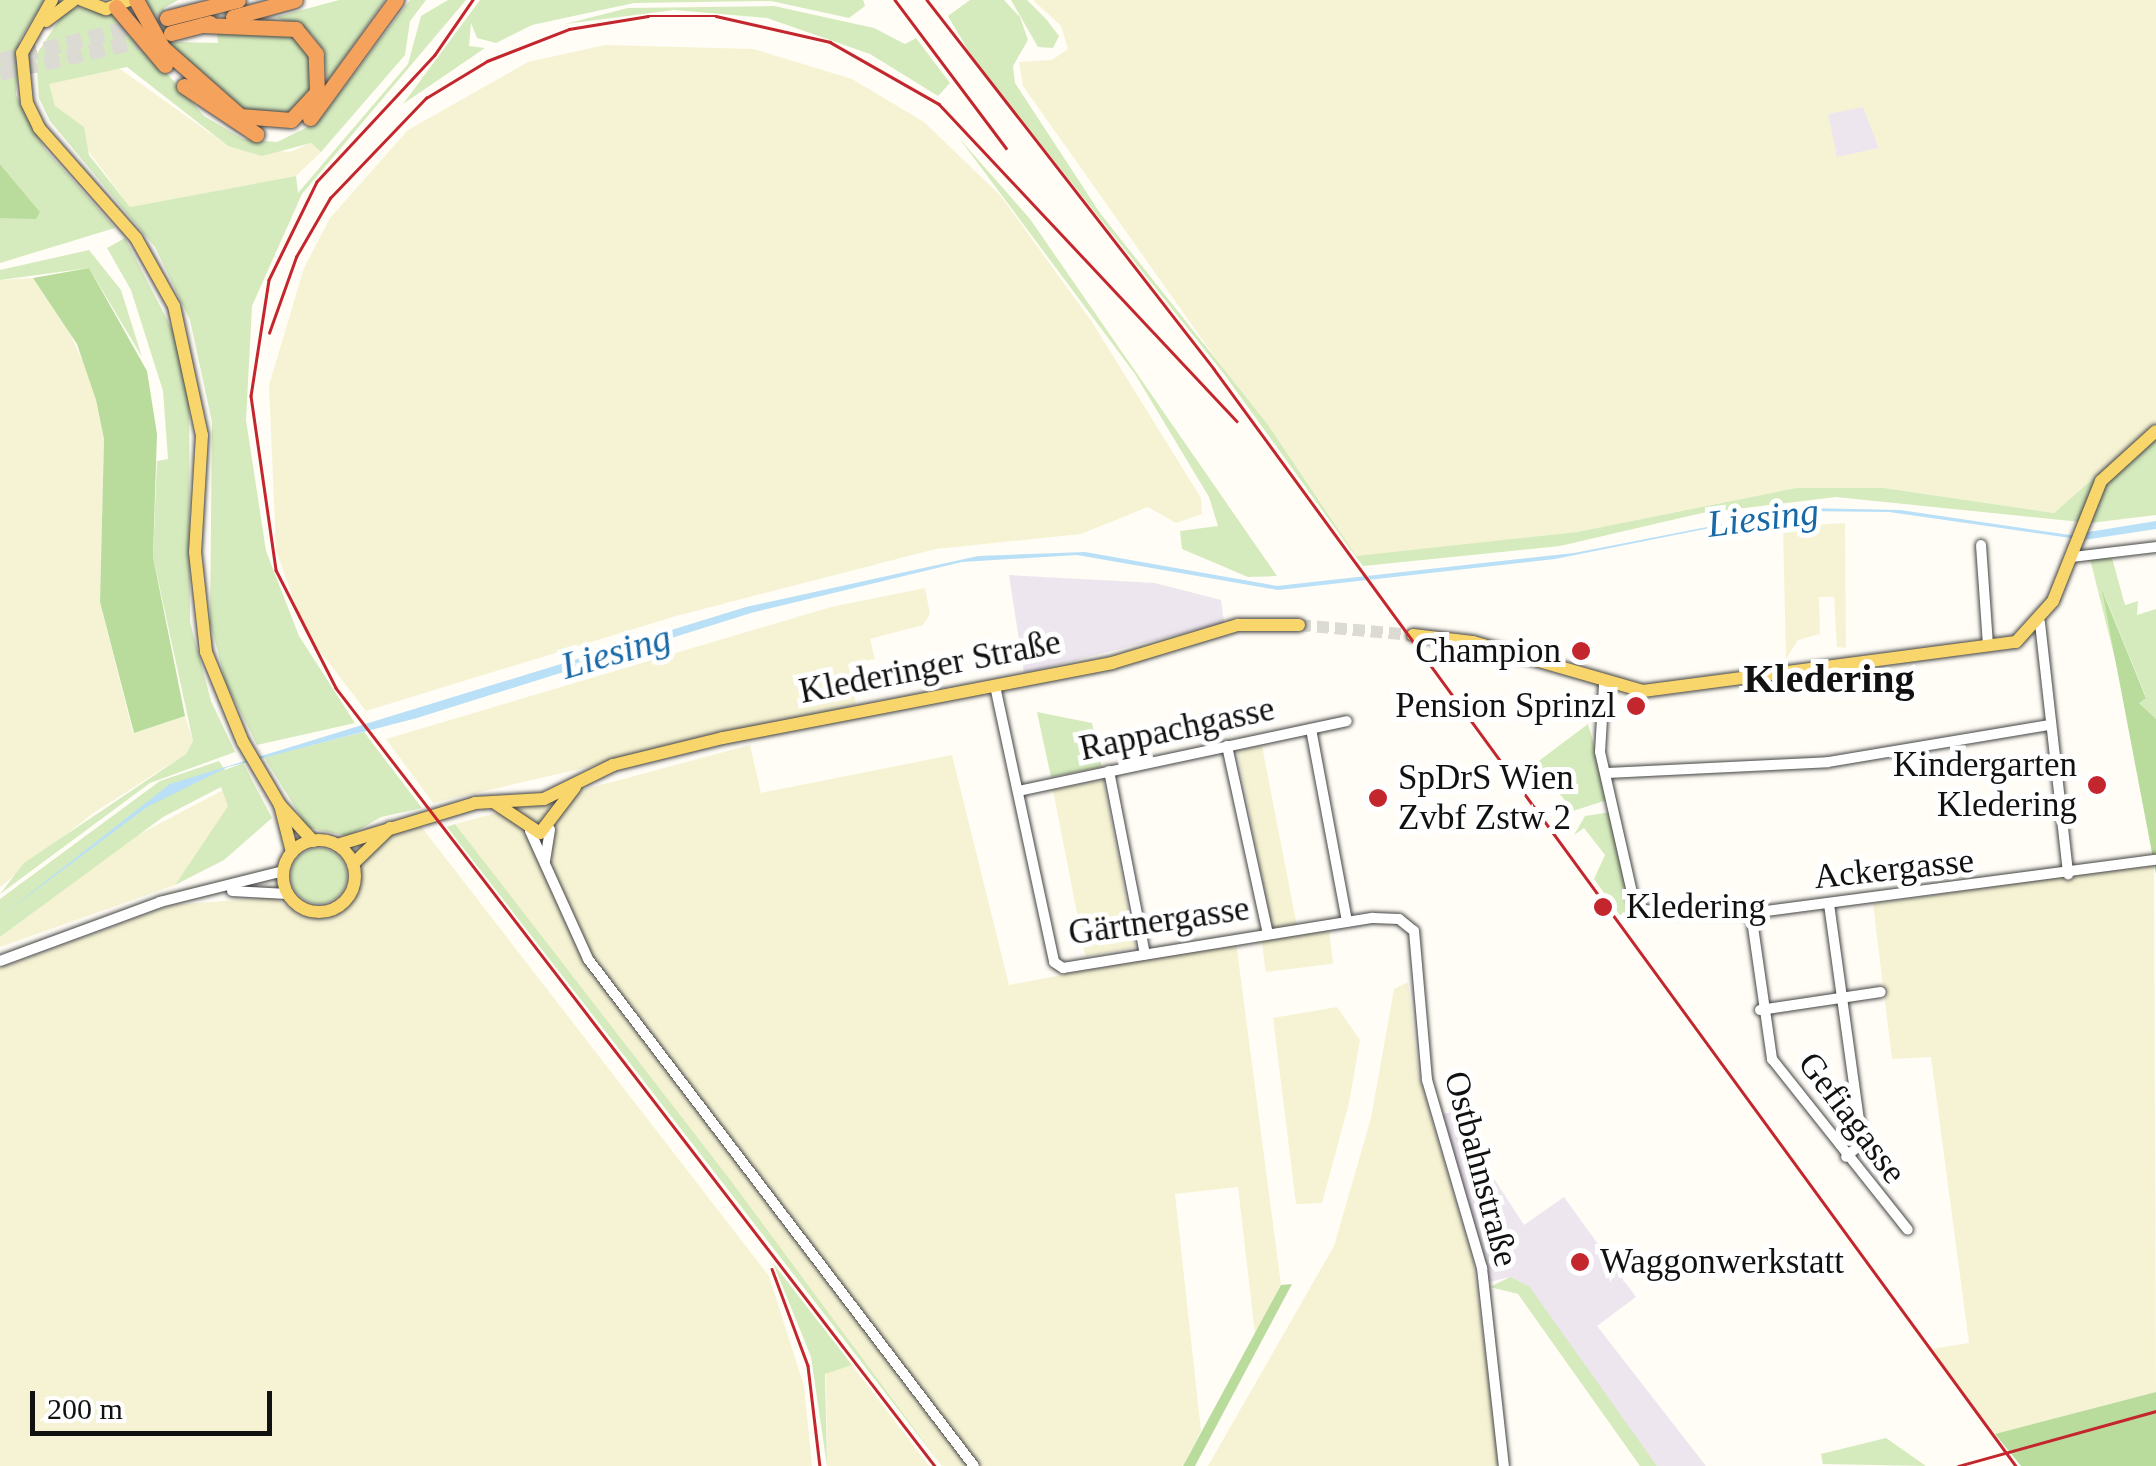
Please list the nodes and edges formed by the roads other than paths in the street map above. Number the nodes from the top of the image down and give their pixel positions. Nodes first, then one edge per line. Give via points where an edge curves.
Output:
1 (52, 0) edge
2 (74, 0) edge
3 (82, 0) edge
4 (238, 0) edge
5 (295, 0) edge
6 (396, 0) edge
7 (127, 2) edge
8 (224, 2) edge
9 (202, 25) junction
10 (62, 152) junction
11 (2156, 431) edge
12 (1981, 546) dead end
13 (2156, 547) edge
14 (2072, 555) junction
15 (2040, 623) junction
16 (1300, 625) tunnel mouth
17 (1414, 635) tunnel mouth
18 (2016, 642) junction
19 (1988, 646) junction
20 (2038, 655) junction
21 (1604, 685) junction
22 (995, 686) junction
23 (1347, 722) dead end
24 (2048, 725) junction
25 (1312, 729) junction
26 (1227, 746) junction
27 (1110, 771) junction
28 (1607, 772) junction
29 (575, 787) junction
30 (1018, 791) junction
31 (544, 799) junction
32 (529, 800) junction
33 (494, 803) junction
34 (521, 819) junction
35 (553, 824) junction
36 (291, 826) junction
37 (392, 826) junction
38 (530, 831) junction
39 (313, 840) junction
40 (337, 845) junction
41 (292, 852) junction
42 (2156, 860) edge
43 (546, 862) junction
44 (353, 864) junction
45 (283, 870) junction
46 (2068, 874) junction
47 (222, 889) junction
48 (287, 894) junction
49 (1830, 904) junction
50 (1751, 912) junction
51 (1372, 918) joint
52 (1348, 922) junction
53 (1268, 934) junction
54 (1145, 954) junction
55 (0, 961) edge
56 (1881, 992) dead end
57 (1841, 998) junction
58 (1760, 1010) junction
59 (1846, 1157) junction
60 (1908, 1230) dead end
61 (974, 1466) edge
62 (1504, 1466) edge

1 - 10 main road via 29,32 20,71 32,116
2 - 10 main road via 39,30 28,70 36,106
3 - 7 main road
4 - 8 highway
5 - 9 highway
6 - 7 highway via 312,117 276,134 235,126 204,104
7 - 9 highway via 162,47 240,116 274,124 306,109 320,72 306,36 278,24
8 - 9 highway via 169,26
10 - 36 main road via 156,268 188,346 202,434 200,620 216,684
11 - 14 main road via 2111,467
12 - 19 street
13 - 14 street
14 - 15 main road
15 - 18 main road
15 - 20 street
16 - 22 main road, Klederinger Straße via 1226,628 1112,663
17 - 21 main road via 1473,642
18 - 19 main road
18 - 20 street
19 - 21 main road via 1643,691
20 - 24 street
21 - 28 street via 1598,727
22 - 29 main road, Klederinger Straße via 723,738 613,765
22 - 30 street, Gärtnergasse
23 - 25 street, Rappachgasse
24 - 28 street via 1828,762
24 - 46 street
25 - 26 street, Rappachgasse
25 - 52 street
26 - 27 street, Rappachgasse
26 - 53 street
27 - 30 street, Rappachgasse
27 - 54 street
28 - 50 street, Ackergasse via 1636,910
29 - 31 main road, Klederinger Straße
29 - 35 main road
30 - 54 street, Gärtnergasse via 1054,962 1062,968
31 - 32 main road, Klederinger Straße
31 - 35 main road
32 - 33 main road
32 - 34 main road
33 - 34 main road
33 - 37 main road
34 - 38 main road
35 - 38 main road
35 - 43 street
36 - 39 main road
36 - 41 main road
37 - 40 main road
37 - 44 main road
38 - 43 street
39 - 40 main road
39 - 41 main road
40 - 44 main road
41 - 45 main road
42 - 46 street, Ackergasse
43 - 61 street via 564,917 603,980
44 - 48 main road via 354,888 334,909 310,912
45 - 47 street
45 - 48 main road
46 - 49 street, Ackergasse
47 - 48 street
47 - 55 street via 160,902
49 - 50 street, Ackergasse
49 - 57 street
50 - 58 street, Gefiagasse
51 - 52 street, Gärtnergasse
51 - 62 street, Ostbahnstraße via 1398,919 1416,936 1426,1080 1482,1268
52 - 53 street, Gärtnergasse
53 - 54 street, Gärtnergasse
56 - 57 street
57 - 58 street
57 - 59 street via 1862,1143
58 - 59 street, Gefiagasse via 1772,1059
59 - 60 street, Gefiagasse

